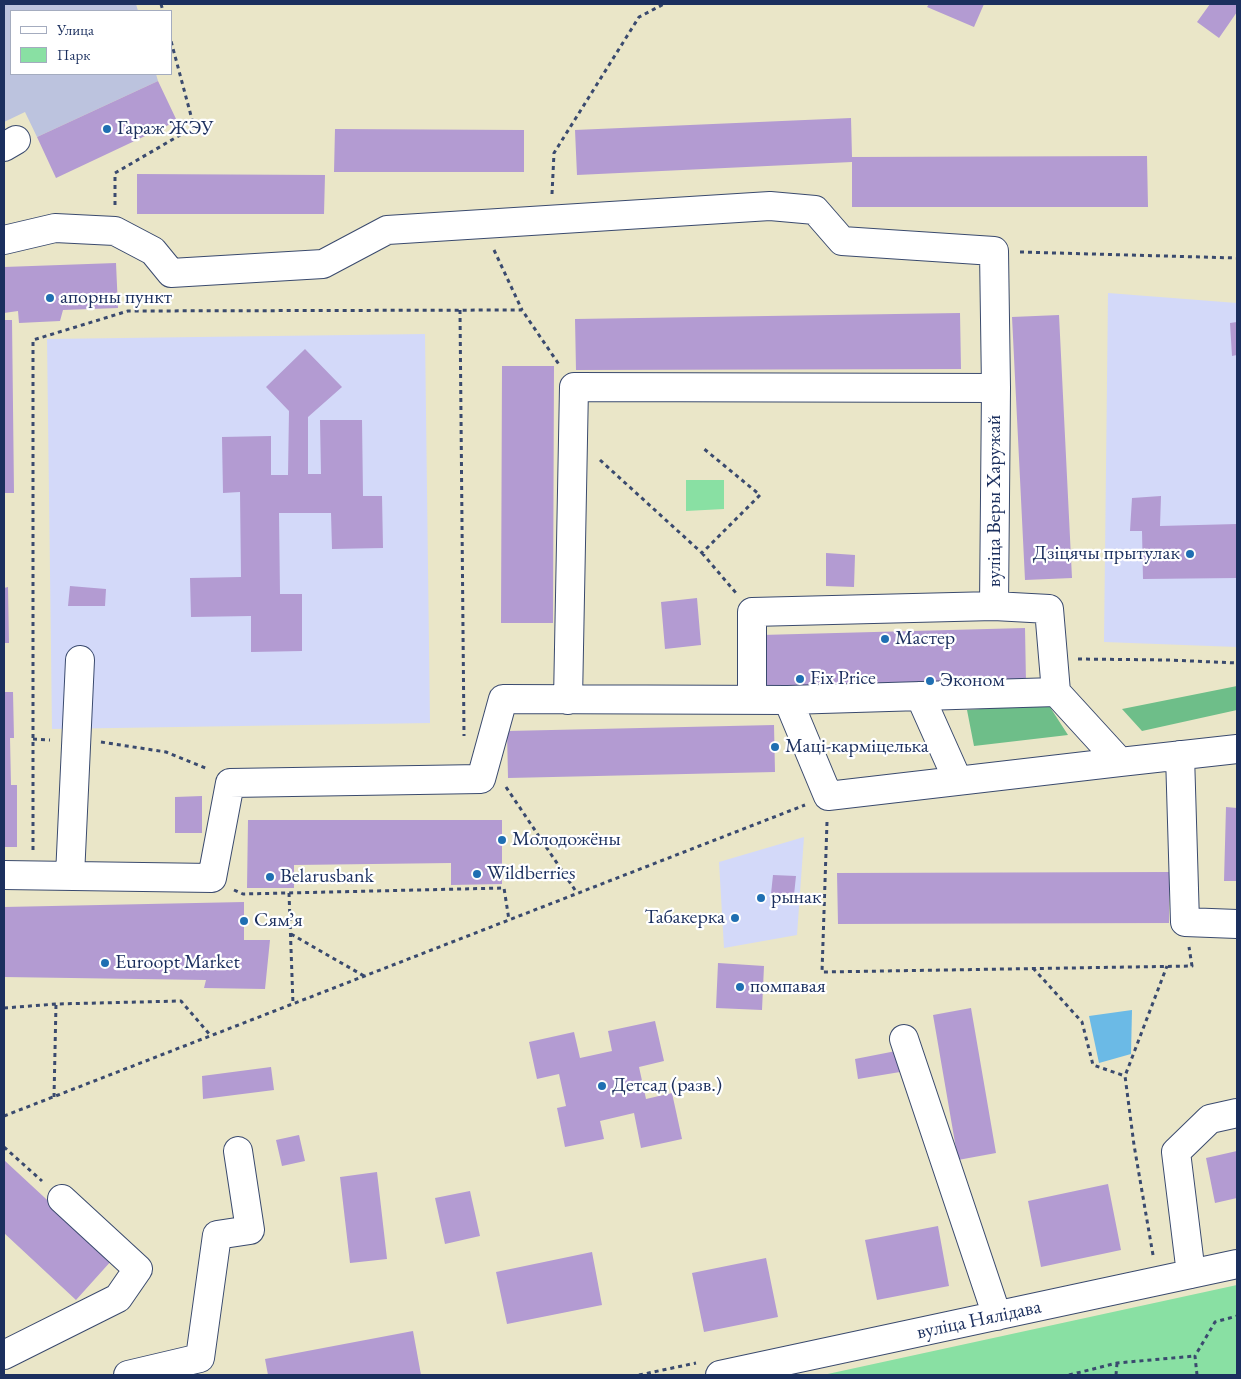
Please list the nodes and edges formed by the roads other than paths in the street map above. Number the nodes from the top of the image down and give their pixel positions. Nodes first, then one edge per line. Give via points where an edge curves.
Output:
1 (4, 240) edge
2 (996, 388) junction
3 (994, 606) junction
4 (80, 660) dead end
5 (1056, 692) junction
6 (920, 696) junction
7 (568, 700) junction
8 (752, 700) junction
9 (788, 700) junction
10 (1237, 749) edge
11 (1180, 755) junction
12 (1120, 762) junction
13 (958, 781) junction
14 (4, 876) edge
15 (70, 876) junction
16 (1237, 924) edge
17 (904, 1038) dead end
18 (1237, 1113) edge
19 (238, 1151) dead end
20 (62, 1199) road end
21 (1237, 1264) edge
22 (1191, 1274) junction
23 (997, 1316) junction
24 (4, 1355) edge
25 (202, 1367) edge
26 (128, 1375) edge
27 (720, 1375) edge

1 - 2 street, вуліца Веры Харужай via 55,228 115,231 154,251 171,272 323,264 387,230 770,206 815,210 842,241 994,251
2 - 3 street, вуліца Веры Харужай
2 - 7 street via 574,387
3 - 5 street, вуліца Веры Харужай via 1049,609
3 - 8 street via 752,612
4 - 15 street
5 - 6 street
5 - 12 street
6 - 9 street
6 - 13 street
7 - 8 street
7 - 15 street via 503,699 481,779 230,783 212,878
8 - 9 street
9 - 13 street via 828,796
10 - 11 street
11 - 12 street
11 - 16 street via 1184,922
12 - 13 street
14 - 15 street
17 - 23 street
18 - 22 street via 1210,1119 1176,1152
19 - 25 street via 250,1230 217,1235
20 - 24 street via 138,1269 118,1298
21 - 22 street, вуліца Нялідава
22 - 23 street, вуліца Нялідава
23 - 27 street, вуліца Нялідава
25 - 26 street

